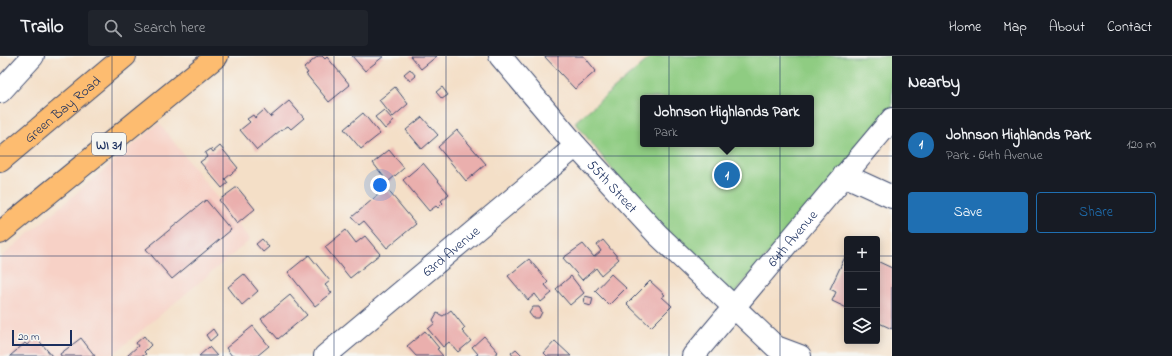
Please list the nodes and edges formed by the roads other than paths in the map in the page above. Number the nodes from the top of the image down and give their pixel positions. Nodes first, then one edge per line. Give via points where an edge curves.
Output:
1 (33, 56) edge
2 (125, 56) edge
3 (217, 56) edge
4 (500, 56) edge
5 (0, 92) edge
6 (892, 120) edge
7 (576, 146) junction
8 (0, 161) edge
9 (844, 175) junction
10 (892, 197) edge
11 (0, 233) edge
12 (733, 307) junction
13 (325, 356) edge
14 (693, 356) edge
15 (800, 356) edge

1 - 5 street
2 - 8 main road, Green Bay Road
3 - 11 main road, WI 31
4 - 7 street, 55th Street
6 - 9 street, 64th Avenue
7 - 12 street, 55th Street via 657,234
7 - 13 street, 63rd Avenue
9 - 10 street
9 - 12 street, 64th Avenue
12 - 14 street, 64th Avenue
12 - 15 street, 55th Street via 776,347

